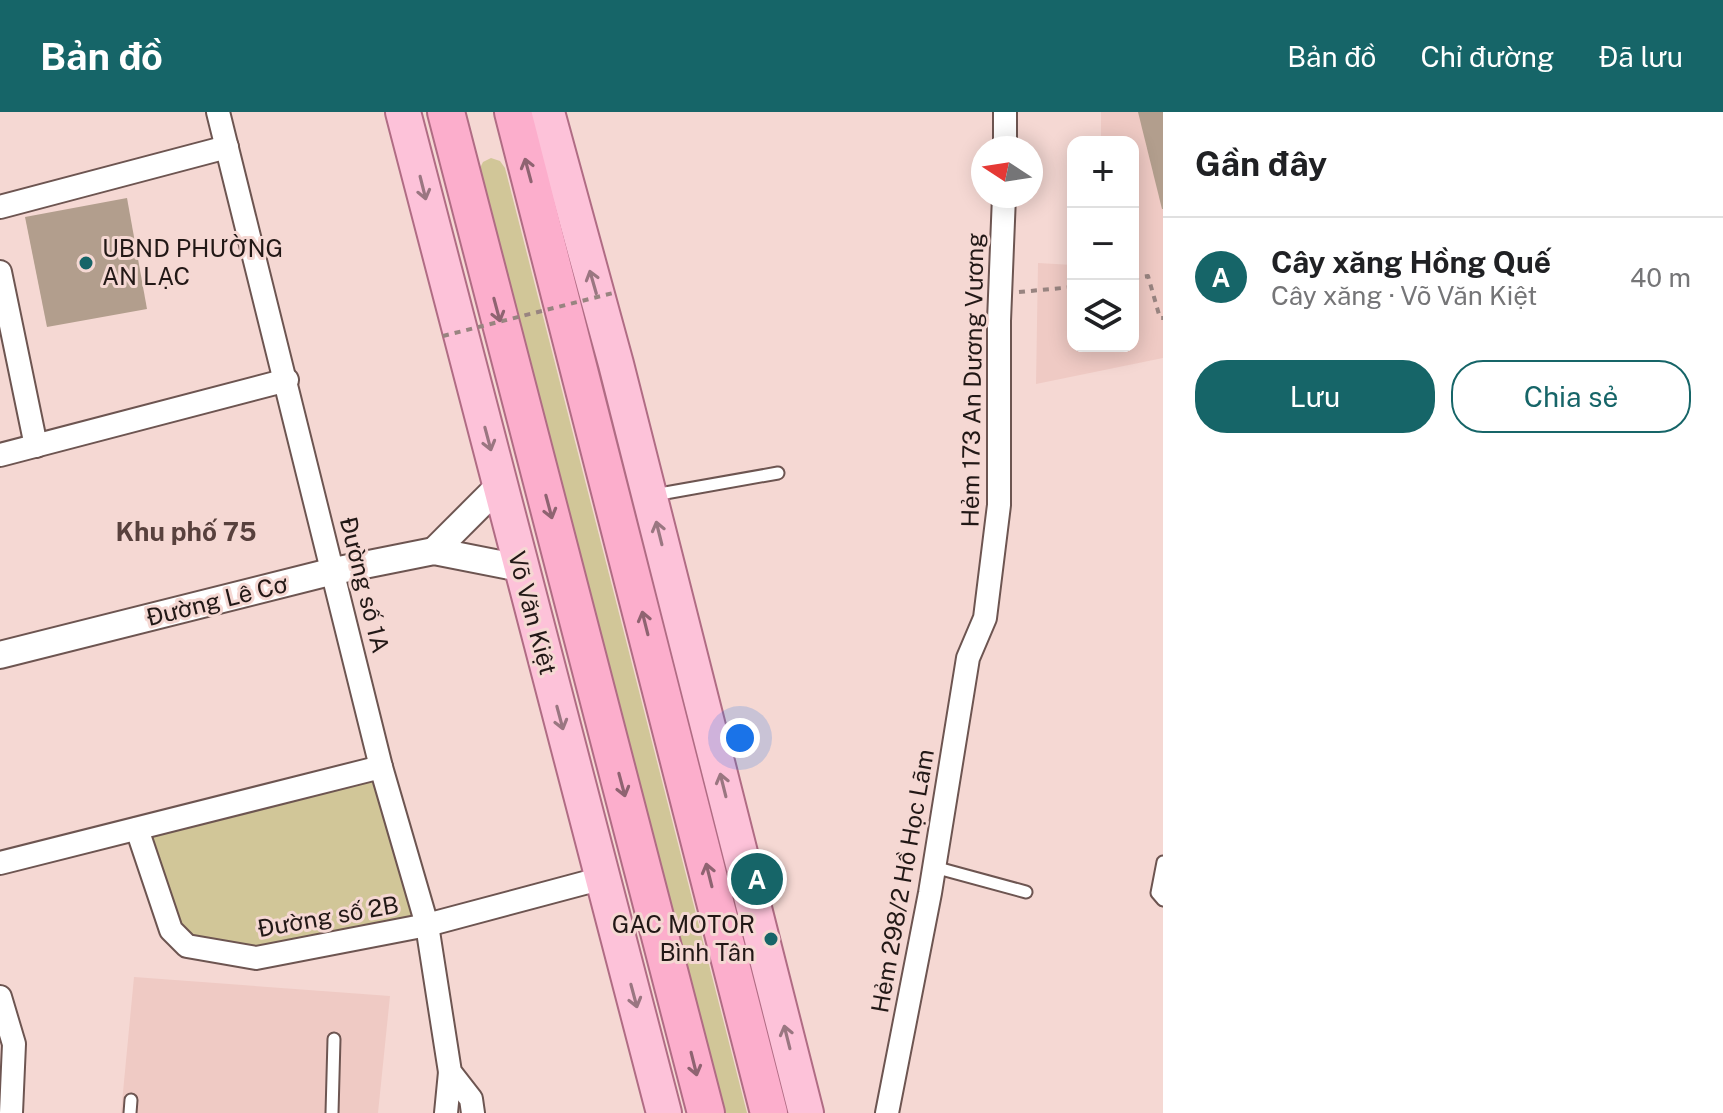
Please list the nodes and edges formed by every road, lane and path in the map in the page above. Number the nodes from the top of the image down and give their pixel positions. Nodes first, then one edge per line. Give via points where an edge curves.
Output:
1 (218, 112) edge
2 (403, 112) edge
3 (446, 112) edge
4 (513, 112) edge
5 (547, 112) edge
6 (1005, 112) edge
7 (1005, 136) edge
8 (227, 147) junction
9 (0, 207) edge
10 (1004, 208) edge
11 (0, 272) edge
12 (1139, 277) edge
13 (1067, 288) edge
14 (1001, 291) junction
15 (613, 293) dead end
16 (1163, 318) edge
17 (443, 336) dead end
18 (287, 380) junction
19 (36, 446) junction
20 (0, 455) edge
21 (778, 473) dead end
22 (500, 485) junction
23 (649, 496) junction
24 (434, 551) junction
25 (520, 568) junction
26 (334, 571) junction
27 (0, 655) edge
28 (968, 658) joint
29 (381, 767) junction
30 (137, 829) junction
31 (1163, 862) edge
32 (0, 863) edge
33 (934, 867) junction
34 (603, 878) junction
35 (1026, 892) dead end
36 (1163, 900) edge
37 (427, 925) junction
38 (0, 997) edge
39 (334, 1039) dead end
40 (7, 1043) edge
41 (450, 1072) junction
42 (131, 1100) dead end
43 (11, 1113) edge
44 (130, 1113) edge
45 (332, 1113) edge
46 (446, 1113) edge
47 (473, 1113) edge
48 (664, 1113) edge
49 (706, 1113) edge
50 (769, 1113) edge
51 (806, 1113) edge
52 (887, 1113) edge

1 - 8 street, Đường số 1A
2 -> 22 main road, Võ Văn Kiệt
3 -> 49 highway, Võ Văn Kiệt
50 -> 4 highway
23 -> 5 main road
6 - 7 street
8 - 9 street
8 - 18 street, Đường số 1A
10 - 14 street, Hẻm 173 An Dương Vương
11 - 19 street
12 - 16 path via 1148,276
13 - 14 path
14 - 28 street, Hẻm 173 An Dương Vương via 999,505 985,618
15 - 17 path, bridge
18 - 19 street
18 - 26 street, Đường số 1A
19 - 20 street
21 - 23 lane
22 - 24 street
22 - 25 main road, Võ Văn Kiệt
51 -> 23 main road
24 - 25 street, Đường Lê Cơ
24 - 26 street, Đường Lê Cơ
25 -> 34 main road, Võ Văn Kiệt
26 - 27 street, Đường Lê Cơ
26 - 29 street, Đường số 1A
28 - 33 street, Hẻm 298/2 Hồ Học Lãm
29 - 30 street
29 - 37 street, Đường số 1A
30 - 32 street
30 - 37 street, Đường số 2B via 171,930 187,946 256,958
31 - 36 lane via 1157,893
33 - 35 lane
33 - 52 street, Hẻm 298/2 Hồ Học Lãm
34 - 37 street, Đường số 2B
34 -> 48 main road, Võ Văn Kiệt
37 - 41 street, Đường số 1A
38 - 40 street
39 - 45 lane
40 - 43 street
41 - 46 street, Đường số 1A
41 - 47 street, Đường số 1A via 471,1099
42 - 44 lane

